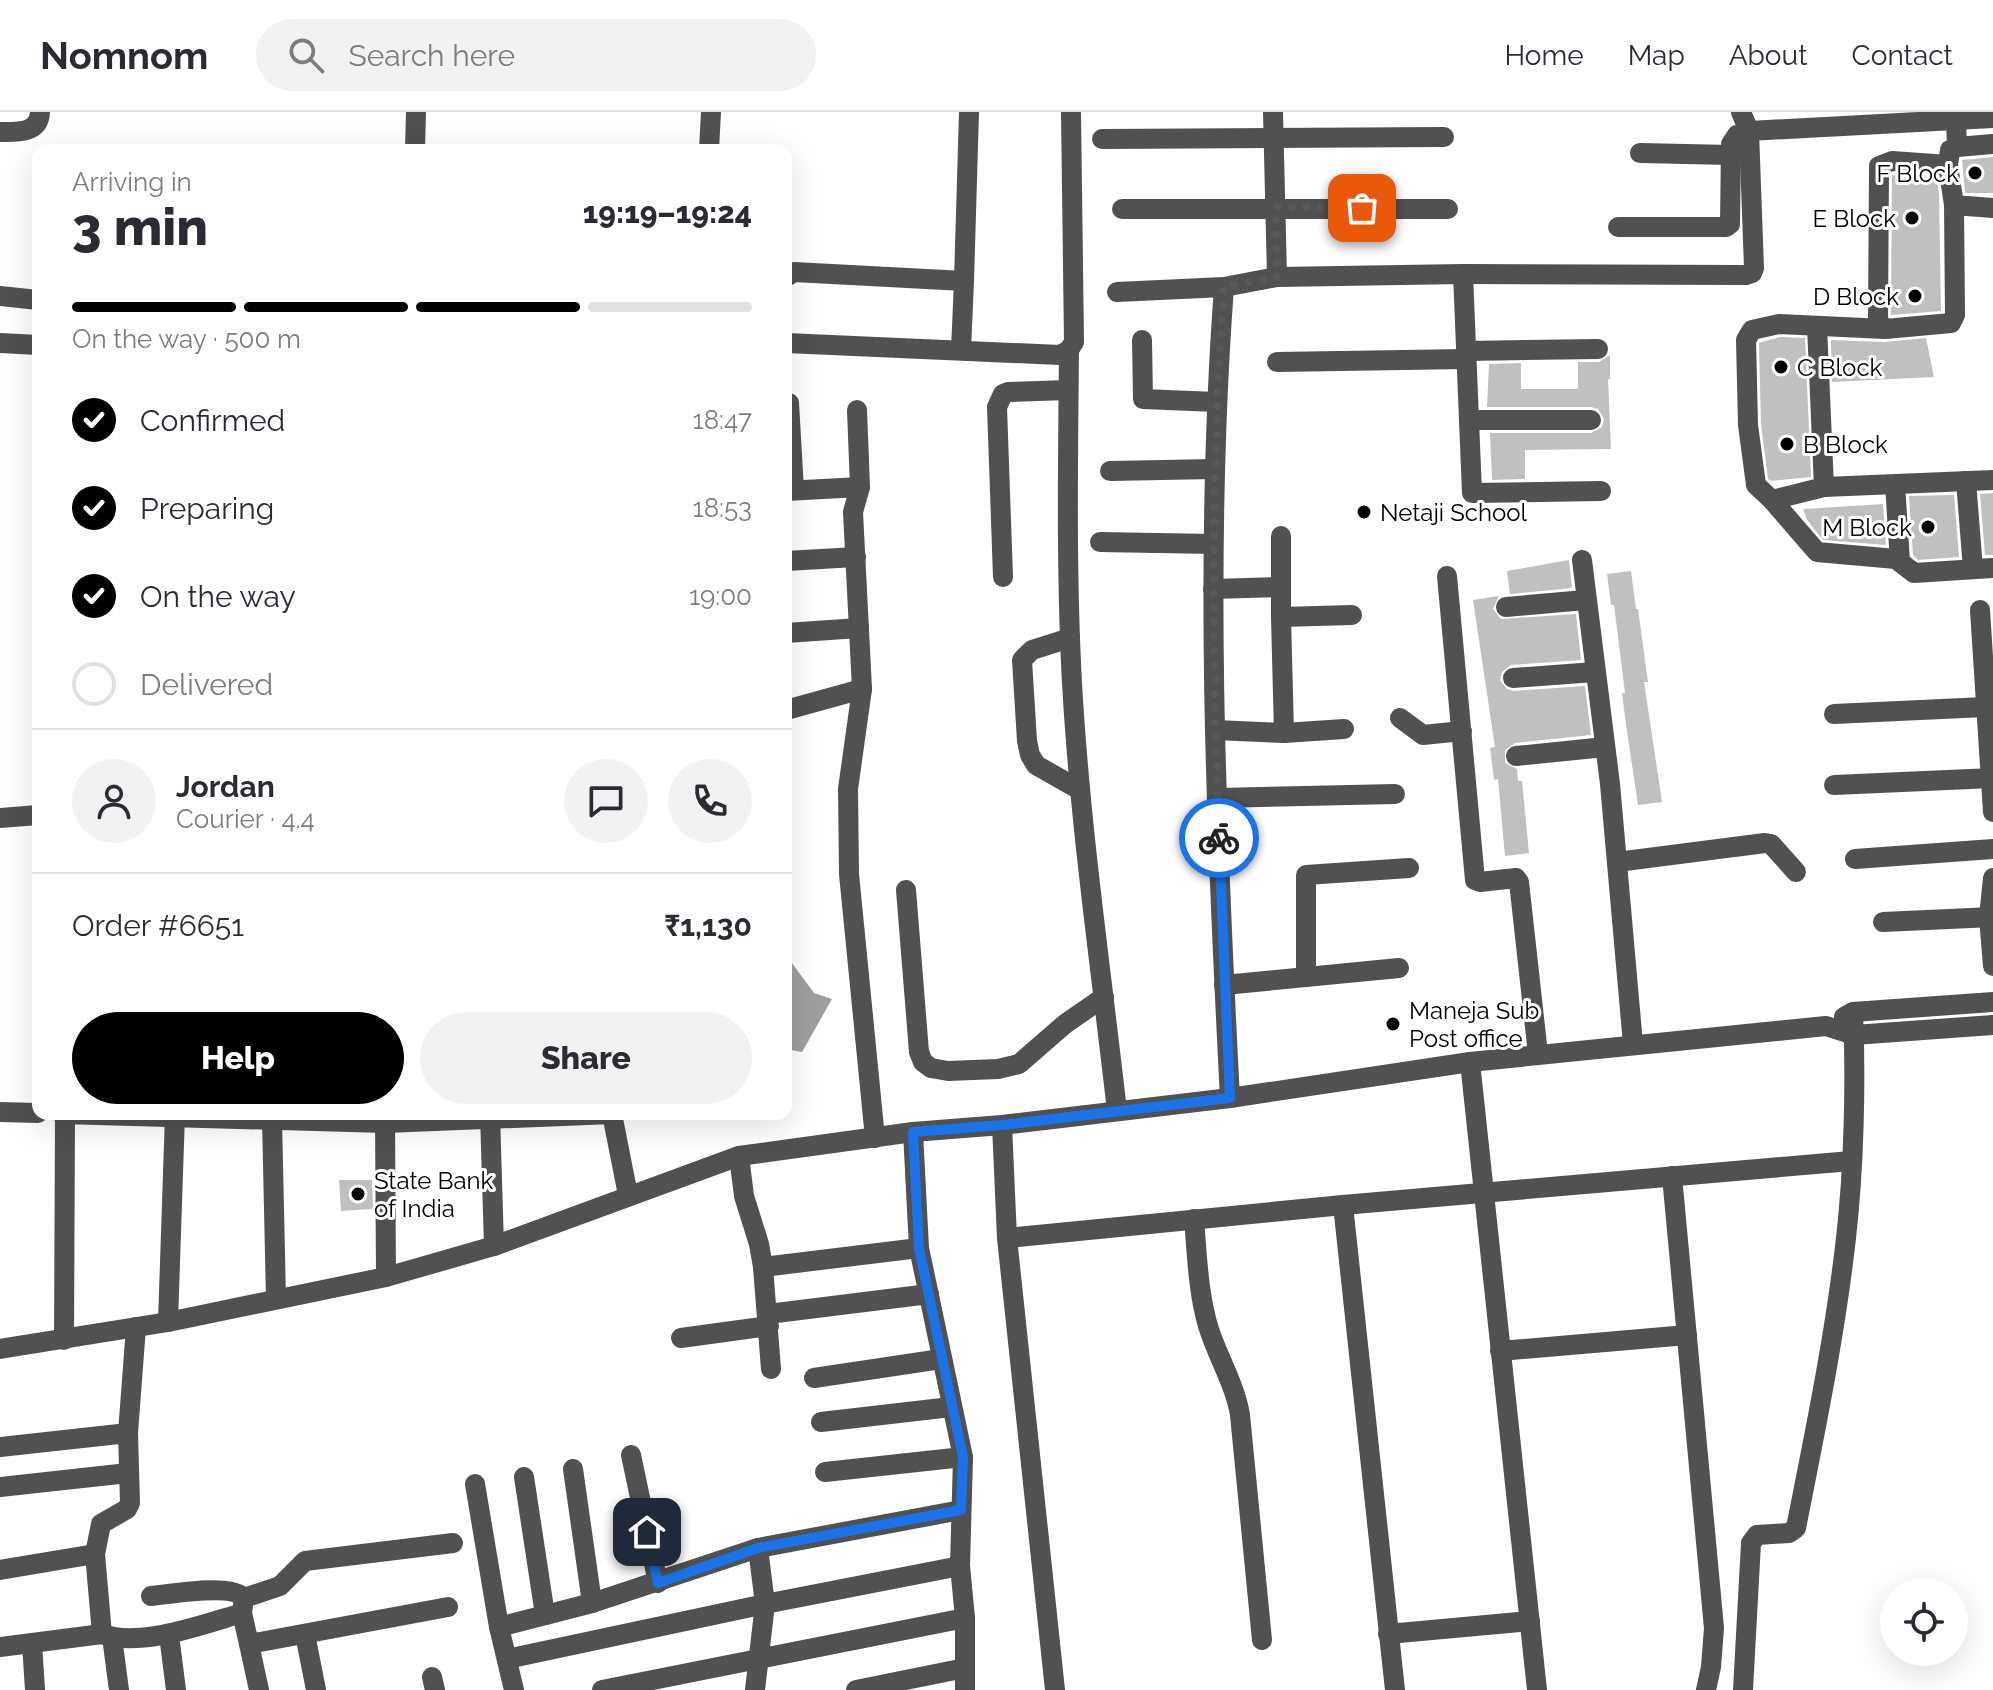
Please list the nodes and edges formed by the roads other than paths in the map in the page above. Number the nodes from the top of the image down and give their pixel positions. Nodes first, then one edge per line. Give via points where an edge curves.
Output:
1 (40, 112) edge
2 (416, 112) edge
3 (711, 112) edge
4 (969, 112) edge
5 (1071, 112) edge
6 (1273, 112) edge
7 (1993, 118) edge
8 (1956, 120) junction
9 (1746, 126) edge
10 (0, 132) edge
11 (1274, 137) junction
12 (1444, 137) dead end
13 (1102, 139) dead end
14 (415, 144) edge
15 (709, 144) edge
16 (1993, 144) edge
17 (1640, 153) dead end
18 (1731, 155) junction
19 (1952, 156) junction
20 (1954, 205) junction
21 (1276, 207) junction
22 (1993, 208) edge
23 (1122, 209) dead end
24 (1448, 209) dead end
25 (1618, 227) dead end
26 (792, 273) edge
27 (1463, 274) junction
28 (1277, 277) junction
29 (964, 281) junction
30 (1224, 287) junction
31 (1117, 292) dead end
32 (0, 296) edge
33 (32, 299) edge
34 (1817, 326) junction
35 (1885, 329) junction
36 (1142, 340) dead end
37 (0, 343) edge
38 (792, 343) edge
39 (32, 345) edge
40 (1598, 349) dead end
41 (961, 350) junction
42 (1069, 350) junction
43 (1466, 355) junction
44 (1277, 362) dead end
45 (1068, 390) junction
46 (1216, 402) junction
47 (857, 410) dead end
48 (1469, 420) junction
49 (1591, 420) dead end
50 (1214, 469) junction
51 (1110, 471) dead end
52 (1993, 480) edge
53 (1966, 481) junction
54 (1895, 484) junction
55 (860, 487) junction
56 (1824, 487) junction
57 (792, 491) edge
58 (1601, 491) dead end
59 (1772, 500) junction
60 (1281, 536) dead end
61 (1100, 542) dead end
62 (1213, 544) junction
63 (856, 557) junction
64 (1582, 560) dead end
65 (792, 561) edge
66 (1900, 562) junction
67 (1983, 568) edge
68 (1447, 576) dead end
69 (1003, 577) dead end
70 (1281, 587) junction
71 (1213, 589) junction
72 (1585, 600) junction
73 (1506, 607) dead end
74 (1980, 610) dead end
75 (1352, 615) dead end
76 (1281, 617) junction
77 (859, 628) junction
78 (792, 633) edge
79 (1070, 638) junction
80 (1595, 672) junction
81 (1513, 678) dead end
82 (862, 689) junction
83 (1985, 707) junction
84 (792, 708) edge
85 (1834, 714) dead end
86 (1400, 718) dead end
87 (1344, 729) dead end
88 (1215, 730) junction
89 (1462, 731) junction
90 (1284, 733) junction
91 (1605, 747) junction
92 (1516, 756) dead end
93 (1991, 778) edge
94 (1834, 785) dead end
95 (1080, 790) junction
96 (1395, 794) dead end
97 (1218, 798) junction
98 (1993, 812) edge
99 (32, 815) edge
100 (0, 818) edge
101 (1993, 849) edge
102 (1855, 859) dead end
103 (1617, 862) junction
104 (1409, 868) dead end
105 (1796, 872) dead end
106 (1993, 878) edge
107 (906, 890) dead end
108 (1991, 917) edge
109 (1883, 922) dead end
110 (1993, 966) edge
111 (1399, 968) dead end
112 (1306, 977) junction
113 (1224, 985) junction
114 (1104, 997) junction
115 (1993, 1002) edge
116 (1853, 1012) junction
117 (1993, 1025) edge
118 (1826, 1026) junction
119 (1854, 1035) junction
120 (1633, 1044) junction
121 (1538, 1054) junction
122 (1470, 1062) junction
123 (1230, 1098) junction
124 (1117, 1111) junction
125 (0, 1112) edge
126 (32, 1113) edge
127 (64, 1120) edge
128 (175, 1120) edge
129 (277, 1120) edge
130 (385, 1120) edge
131 (490, 1120) edge
132 (613, 1120) edge
133 (1002, 1125) junction
134 (913, 1132) junction
135 (875, 1138) junction
136 (739, 1156) junction
137 (1851, 1161) junction
138 (1672, 1176) junction
139 (1486, 1192) junction
140 (628, 1195) junction
141 (1343, 1205) junction
142 (1194, 1219) junction
143 (1007, 1238) junction
144 (494, 1246) junction
145 (919, 1248) junction
146 (763, 1267) junction
147 (386, 1277) junction
148 (929, 1294) junction
149 (276, 1299) junction
150 (768, 1320) junction
151 (168, 1322) junction
152 (136, 1327) junction
153 (1687, 1335) junction
154 (681, 1338) dead end
155 (64, 1340) junction
156 (0, 1349) edge
157 (1500, 1351) junction
158 (941, 1359) junction
159 (771, 1369) dead end
160 (814, 1378) dead end
161 (951, 1407) junction
162 (821, 1422) dead end
163 (128, 1433) junction
164 (0, 1447) edge
165 (631, 1455) dead end
166 (963, 1457) junction
167 (573, 1469) dead end
168 (825, 1472) dead end
169 (128, 1473) junction
170 (524, 1477) dead end
171 (475, 1484) dead end
172 (0, 1487) edge
173 (961, 1510) junction
174 (453, 1543) dead end
175 (758, 1548) junction
176 (95, 1554) junction
177 (960, 1566) junction
178 (0, 1570) edge
179 (658, 1583) junction
180 (151, 1596) dead end
181 (592, 1603) junction
182 (765, 1604) junction
183 (243, 1606) junction
184 (448, 1607) dead end
185 (545, 1615) junction
186 (965, 1618) junction
187 (1530, 1621) junction
188 (499, 1627) junction
189 (305, 1634) junction
190 (1388, 1634) junction
191 (169, 1635) junction
192 (107, 1636) junction
193 (1262, 1640) dead end
194 (32, 1643) junction
195 (249, 1644) junction
196 (0, 1647) edge
197 (507, 1659) junction
198 (759, 1659) junction
199 (965, 1668) junction
200 (35, 1690) edge
201 (119, 1690) edge
202 (176, 1690) edge
203 (259, 1690) edge
204 (316, 1690) edge
205 (514, 1690) edge
206 (602, 1690) edge
207 (755, 1690) edge
208 (856, 1690) edge
209 (965, 1690) edge
210 (1055, 1690) edge
211 (1395, 1690) edge
212 (1537, 1690) edge
213 (1706, 1690) edge
214 (1743, 1690) edge

1 - 10 street via 33,128
2 - 14 street
3 - 15 street
4 - 29 street
5 - 42 street via 1074,342
6 - 11 street
7 - 8 street
8 - 9 street
8 - 19 street
9 - 18 street via 1733,138
9 - 27 street via 1752,273
11 - 12 street
11 - 13 street
11 - 21 street
16 - 19 street
17 - 18 street
18 - 25 street via 1726,227
19 - 20 street
19 - 35 street via 1879,166 1878,321
20 - 22 street
20 - 35 street via 1951,323
21 - 23 street
21 - 24 street
21 - 28 street
26 - 29 street
27 - 28 street
27 - 43 street
28 - 30 street
29 - 41 street
30 - 31 street
30 - 46 street
32 - 33 street
34 - 35 street
34 - 56 street
34 - 59 street via 1758,327 1746,340 1756,485
36 - 46 street via 1143,399
37 - 39 street
38 - 41 street
40 - 43 street
41 - 42 street via 1060,355
42 - 45 street
43 - 44 street
43 - 48 street
45 - 69 street via 1008,392 999,399
45 - 79 street
46 - 50 street
47 - 55 street
48 - 49 street
48 - 58 street via 1472,493
50 - 51 street
50 - 62 street
52 - 53 street
53 - 54 street
53 - 67 street
54 - 56 street
54 - 66 street
55 - 57 street
55 - 63 street via 853,512
56 - 59 street
59 - 66 street via 1817,552
60 - 70 street
61 - 62 street
62 - 71 street
63 - 65 street
63 - 77 street
64 - 72 street
66 - 67 street via 1914,573
68 - 89 street
70 - 71 street
70 - 76 street
71 - 88 street
72 - 73 street
72 - 80 street
74 - 83 street
75 - 76 street
76 - 90 street
77 - 78 street
77 - 82 street
79 - 95 street
79 - 95 street via 1032,650 1022,660 1027,741 1036,765
80 - 81 street
80 - 91 street
82 - 84 street
82 - 135 street via 848,789 849,874
83 - 85 street
83 - 93 street
86 - 89 street via 1423,735
87 - 90 street
88 - 90 street
88 - 97 street
89 - 121 street via 1475,880 1519,882
91 - 92 street
91 - 103 street
93 - 94 street
93 - 98 street
95 - 114 street
96 - 97 street
97 - 113 street
99 - 100 street
101 - 102 street
103 - 105 street via 1765,843
103 - 120 street
104 - 112 street via 1306,875
106 - 108 street
107 - 114 street via 919,1052 931,1068 998,1069 1019,1064
108 - 109 street
108 - 110 street
111 - 112 street
112 - 113 street
113 - 123 street
114 - 124 street
115 - 116 street
116 - 118 street
116 - 119 street
117 - 119 street
118 - 119 street
118 - 120 street
119 - 137 street
120 - 121 street
121 - 122 street
122 - 123 street
122 - 139 street
123 - 124 street
124 - 133 street
125 - 126 street
127 - 155 street
128 - 151 street
129 - 149 street
130 - 147 street
131 - 144 street
132 - 140 street
133 - 134 street
133 - 143 street
134 - 135 street
134 - 145 street
135 - 136 street
136 - 140 street
136 - 146 street
137 - 138 street
137 - 214 street via 1842,1267 1796,1528 1757,1535 1751,1543
138 - 139 street
138 - 153 street
139 - 141 street
139 - 157 street
140 - 144 street
141 - 142 street
141 - 190 street
142 - 143 street
142 - 193 street via 1204,1312 1238,1402
143 - 210 street
144 - 147 street
145 - 146 street
145 - 148 street
146 - 150 street
147 - 149 street
148 - 150 street
148 - 158 street
149 - 151 street
150 - 154 street
150 - 159 street
151 - 152 street
152 - 155 street
152 - 163 street
153 - 157 street
153 - 213 street via 1714,1628
155 - 156 street
157 - 187 street
158 - 160 street
158 - 161 street
161 - 162 street
161 - 166 street
163 - 164 street
163 - 169 street
165 - 179 street
166 - 168 street
166 - 173 street
167 - 181 street
169 - 172 street
169 - 176 street via 129,1506 101,1524
170 - 185 street
171 - 188 street
173 - 175 street
173 - 177 street
174 - 183 street via 305,1561 280,1586
175 - 179 street
175 - 182 street
176 - 178 street
176 - 192 street
177 - 182 street
177 - 186 street
179 - 181 street
180 - 183 street via 238,1592
181 - 185 street
182 - 197 street
182 - 198 street
183 - 191 street
183 - 195 street
184 - 189 street
185 - 188 street
186 - 198 street
186 - 199 street
187 - 190 street
187 - 212 street
188 - 197 street
189 - 195 street
189 - 204 street
190 - 211 street
191 - 192 street
191 - 202 street
192 - 194 street
192 - 201 street
194 - 196 street
194 - 200 street
195 - 203 street
197 - 205 street
198 - 206 street
198 - 207 street
199 - 208 street
199 - 209 street

